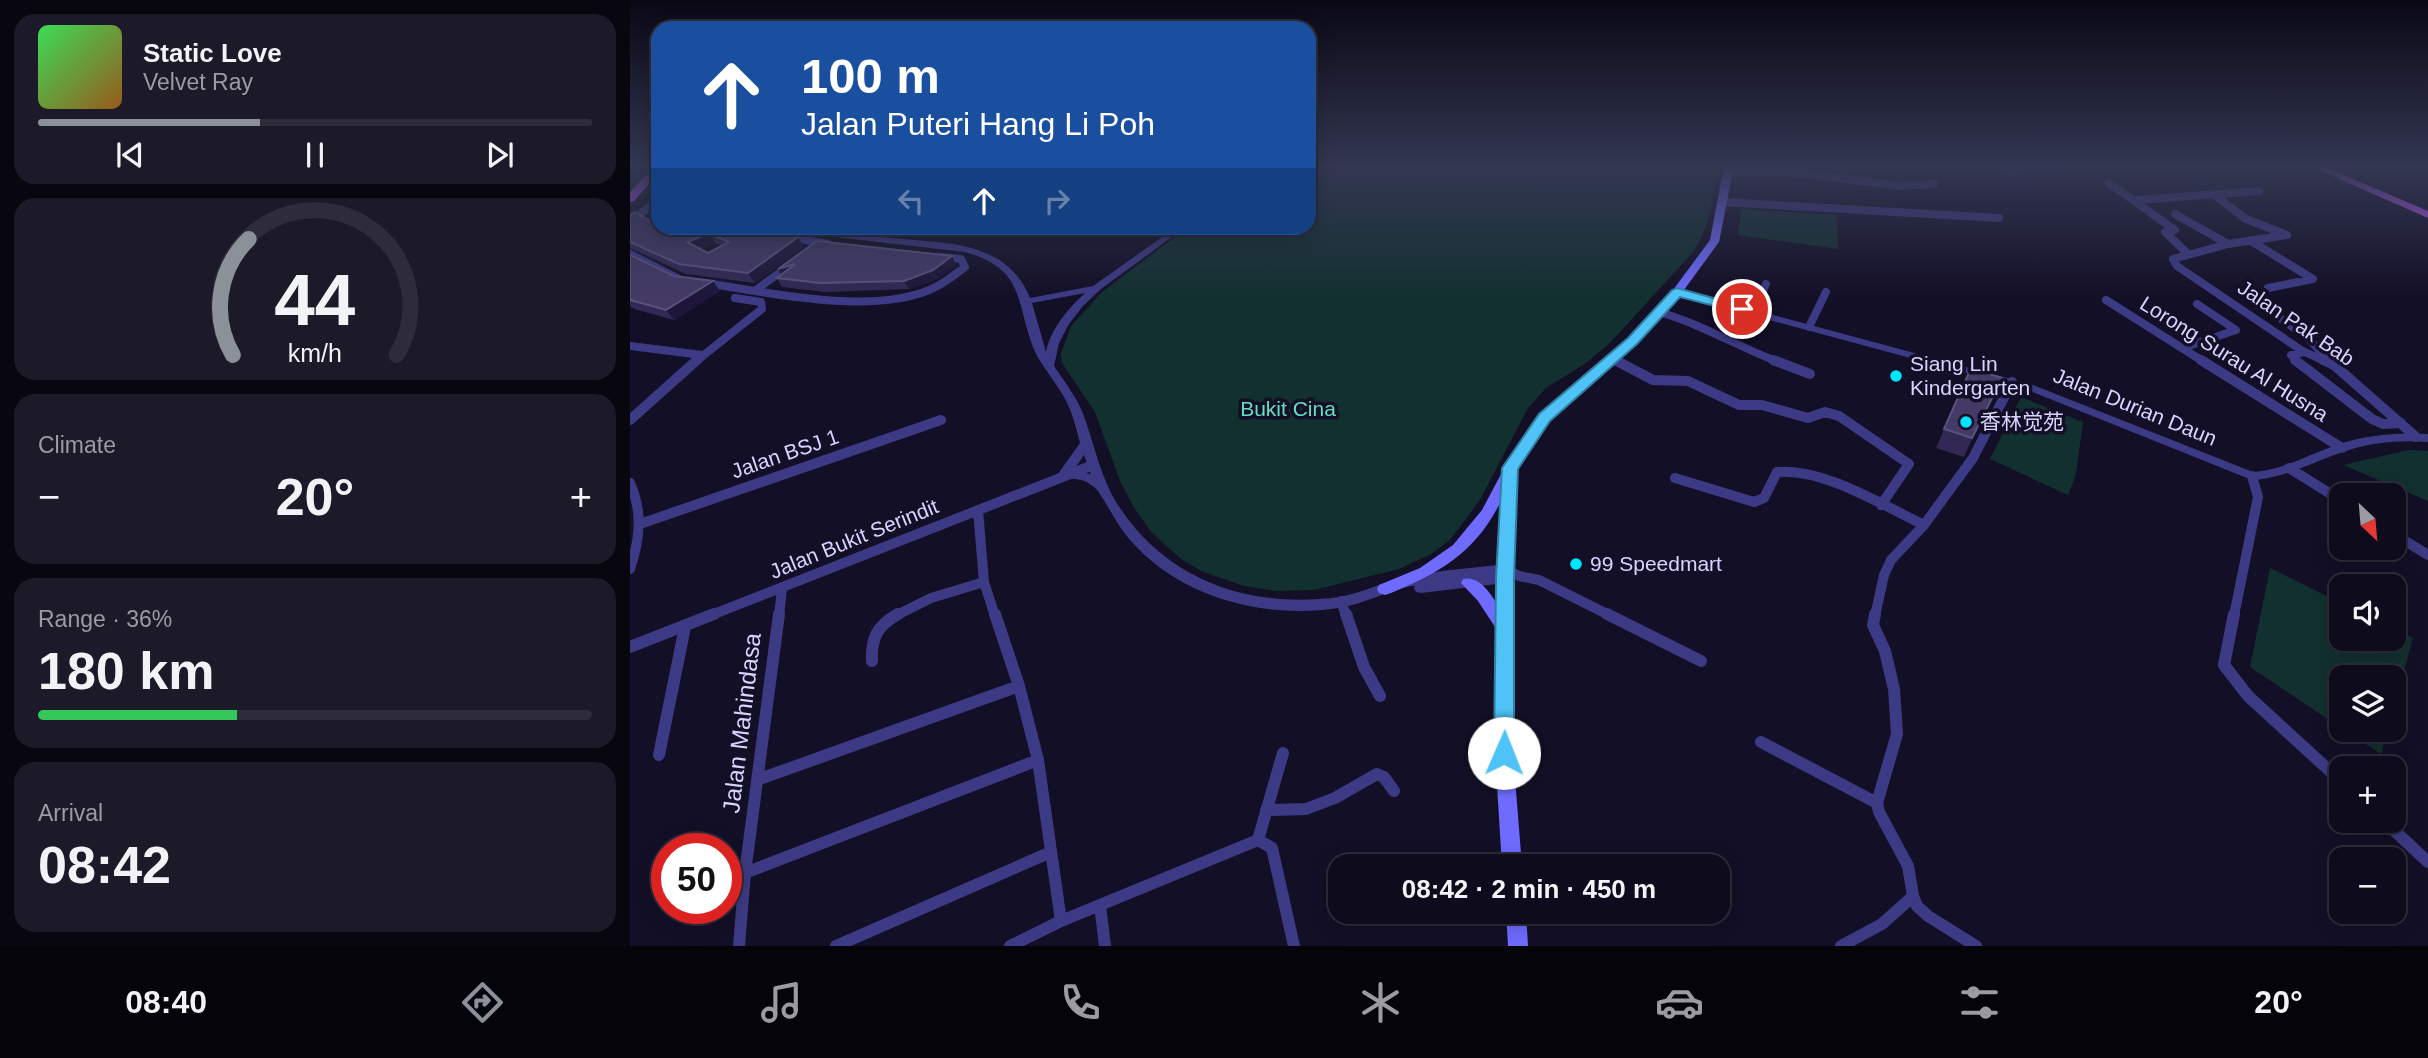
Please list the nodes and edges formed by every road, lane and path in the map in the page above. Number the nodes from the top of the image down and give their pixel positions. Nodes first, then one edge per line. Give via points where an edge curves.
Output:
1 (645, 210) edge
2 (1720, 210) edge
3 (1863, 210) edge
4 (2149, 210) edge
5 (2234, 210) edge
6 (2175, 214) dead end
7 (1999, 218) dead end
8 (630, 222) edge
9 (778, 235) edge
10 (807, 235) edge
11 (840, 235) joint
12 (1170, 235) edge
13 (822, 240) junction
14 (2251, 241) junction
15 (2228, 244) junction
16 (882, 250) edge
17 (810, 251) edge
18 (630, 254) edge
19 (2188, 254) junction
20 (935, 256) edge
21 (799, 259) edge
22 (1766, 284) dead end
23 (1096, 288) junction
24 (2268, 288) dead end
25 (756, 290) junction
26 (1677, 292) junction
27 (1826, 292) dead end
28 (735, 298) dead end
29 (2253, 299) dead end
30 (2106, 300) dead end
31 (1028, 301) junction
32 (2197, 304) dead end
33 (1659, 312) junction
34 (1753, 312) junction
35 (1809, 327) junction
36 (630, 346) edge
37 (2183, 348) junction
38 (2304, 352) junction
39 (702, 355) junction
40 (1613, 359) junction
41 (2334, 365) junction
42 (1049, 366) junction
43 (1810, 374) dead end
44 (2012, 382) junction
45 (630, 420) edge
46 (941, 420) dead end
47 (2401, 423) junction
48 (2422, 437) edge
49 (1085, 445) junction
50 (2342, 448) junction
51 (1093, 466) junction
52 (1510, 468) junction
53 (2289, 468) junction
54 (1065, 474) junction
55 (2252, 476) junction
56 (1675, 478) dead end
57 (630, 483) edge
58 (1101, 485) junction
59 (2329, 493) edge
60 (1881, 505) junction
61 (978, 510) junction
62 (640, 524) junction
63 (1924, 525) junction
64 (2406, 541) edge
65 (2428, 555) edge
66 (630, 569) edge
67 (1510, 574) junction
68 (984, 582) junction
69 (1469, 583) junction
70 (782, 589) junction
71 (1385, 589) junction
72 (1341, 601) junction
73 (685, 627) junction
74 (1506, 631) junction
75 (630, 647) edge
76 (872, 661) dead end
77 (1701, 661) dead end
78 (1019, 686) junction
79 (1380, 696) dead end
80 (1761, 742) dead end
81 (1283, 753) dead end
82 (659, 755) dead end
83 (1038, 760) junction
84 (2329, 770) edge
85 (758, 780) junction
86 (1394, 791) dead end
87 (1877, 803) junction
88 (1266, 810) junction
89 (2397, 833) edge
90 (1258, 840) junction
91 (1051, 852) junction
92 (1511, 854) edge
93 (2428, 862) edge
94 (745, 873) junction
95 (1911, 898) junction
96 (1100, 905) junction
97 (1061, 921) junction
98 (1517, 924) edge
99 (738, 946) edge
100 (836, 946) edge
101 (1010, 946) edge
102 (1105, 946) edge
103 (1294, 946) edge
104 (1518, 946) edge
105 (1841, 946) edge
106 (1976, 946) edge

1 - 8 street
2 - 26 main road via 1715,240
3 - 7 street
4 - 19 street via 2175,230 2165,232
5 - 14 street via 2287,235
6 - 15 street
9 - 13 street
10 - 13 street
11 - 13 street
11 - 31 street via 978,254 1012,274
12 - 23 street
13 - 16 street
13 - 17 street
14 - 15 street
14 - 24 street via 2313,279
15 - 19 street
18 - 25 street via 674,278
19 - 38 street, Jalan Pak Bab via 2173,259 2177,266
20 - 25 street via 961,259 965,267 940,285 910,296 825,299
21 - 25 street
22 - 34 street
23 - 31 street
23 - 42 street via 1056,333
26 - 33 main road
26 - 34 street, Jalan Durian Daun
27 - 35 street
28 - 39 street via 761,302 762,309
29 - 41 street via 2308,338
30 - 37 street, Lorong Surau Al Husna
31 - 42 street via 1034,338
32 - 37 street via 2236,330
33 - 40 main road
33 - 43 street via 1693,322 1740,347
34 - 35 street, Jalan Durian Daun
35 - 44 street, Jalan Durian Daun
36 - 39 street
37 - 50 street, Lorong Surau Al Husna
38 - 41 street, Jalan Pak Bab
38 - 47 street via 2291,358 2378,423
39 - 45 street
40 - 52 main road via 1544,418
40 - 60 street via 1653,380 1688,381 1740,405 1762,405 1808,418 1825,412 1839,416 1909,464
41 - 47 street, Jalan Pak Bab
42 - 49 street via 1076,409
44 - 55 street, Jalan Durian Daun
44 - 63 street via 1973,458
46 - 62 street, Jalan BSJ 1
47 - 48 street, Jalan Pak Bab
48 - 50 street via 2396,437
49 - 51 street
49 - 54 street
50 - 53 street
51 - 54 street, Jalan Bukit Serindit
51 - 58 street
52 - 67 main road
52 - 71 main road via 1488,513 1458,549 1425,572
53 - 55 street
53 - 59 street
54 - 58 street via 1085,476
54 - 61 street, Jalan Bukit Serindit
55 - 84 street via 2258,497 2224,664 2248,696
56 - 60 street via 1754,502 1764,498 1777,472 1786,469 1816,476
57 - 62 street
58 - 72 street via 1128,528 1182,577 1203,588 1277,606
60 - 63 street
61 - 68 street
61 - 70 street, Jalan Bukit Serindit
62 - 66 street
63 - 87 street via 1891,560 1873,625 1894,690 1897,734
64 - 65 street
67 - 69 street
67 - 71 street via 1408,582
67 - 74 main road
67 - 77 street via 1539,579
68 - 76 street via 898,611 876,635 870,647
68 - 78 street
69 - 71 street
69 - 74 main road
70 - 73 street, Jalan Bukit Serindit
70 - 85 street, Jalan Mahindasa
71 - 72 street
72 - 79 street via 1360,657
73 - 75 street, Jalan Bukit Serindit
73 - 82 street
74 - 92 main road via 1504,753
78 - 83 street
78 - 85 street
80 - 87 street
81 - 88 street
83 - 91 street
83 - 94 street
85 - 94 street, Jalan Mahindasa
86 - 88 street via 1377,774 1306,809
87 - 95 street via 1910,872
88 - 90 street
89 - 93 street
90 - 96 street
90 - 103 street via 1272,848
91 - 97 street
91 - 100 street
94 - 99 street, Jalan Mahindasa
95 - 105 street via 1882,924
95 - 106 street via 1930,919
96 - 97 street
96 - 102 street
97 - 101 street
98 - 104 main road

